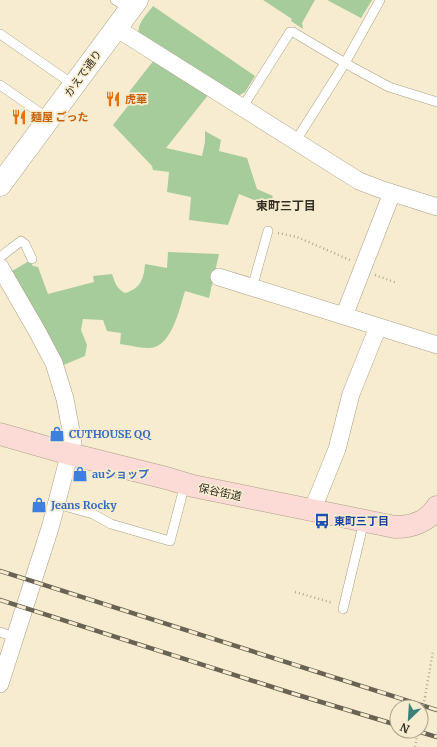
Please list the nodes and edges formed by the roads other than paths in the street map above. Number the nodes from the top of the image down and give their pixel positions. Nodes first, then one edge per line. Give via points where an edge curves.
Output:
1 (380, 0) edge
2 (127, 3) edge
3 (116, 28) junction
4 (0, 34) edge
5 (345, 63) junction
6 (0, 85) edge
7 (74, 85) junction
8 (437, 102) edge
9 (242, 108) junction
10 (49, 119) junction
11 (295, 142) junction
12 (5, 174) edge
13 (392, 193) junction
14 (437, 207) edge
15 (268, 231) road end
16 (0, 257) edge
17 (32, 259) dead end
18 (0, 267) edge
19 (218, 277) dead end
20 (252, 288) junction
21 (344, 316) junction
22 (378, 327) junction
23 (437, 345) edge
24 (0, 434) edge
25 (70, 454) junction
26 (185, 484) junction
27 (56, 504) junction
28 (437, 506) edge
29 (312, 511) junction
30 (364, 521) junction
31 (429, 524) edge
32 (343, 607) road end
33 (7, 634) edge
34 (0, 684) edge

1 - 5 lane
2 - 3 street, かえで通り
3 - 7 street, かえで通り
3 - 9 street
4 - 7 lane
5 - 8 lane via 389,87
5 - 9 lane via 290,32
5 - 11 lane
6 - 10 lane
7 - 10 street, かえで通り
9 - 11 street
10 - 12 street, かえで通り
11 - 13 street via 359,181
13 - 14 street
13 - 21 street
15 - 20 lane
16 - 17 lane via 21,241
18 - 25 street via 54,363 74,441
19 - 20 street
20 - 21 street
21 - 22 street
22 - 23 street
22 - 29 street via 351,394 337,449
24 - 25 main road, 保谷街道
25 - 26 main road, 保谷街道
25 - 27 street
26 - 27 lane via 170,541 111,524 93,514
26 - 29 main road, 保谷街道
27 - 33 street via 50,528
28 - 31 main road, 保谷街道 via 428,517
29 - 30 main road, 保谷街道
30 - 31 main road, 保谷街道 via 395,528
30 - 32 lane
33 - 34 street

